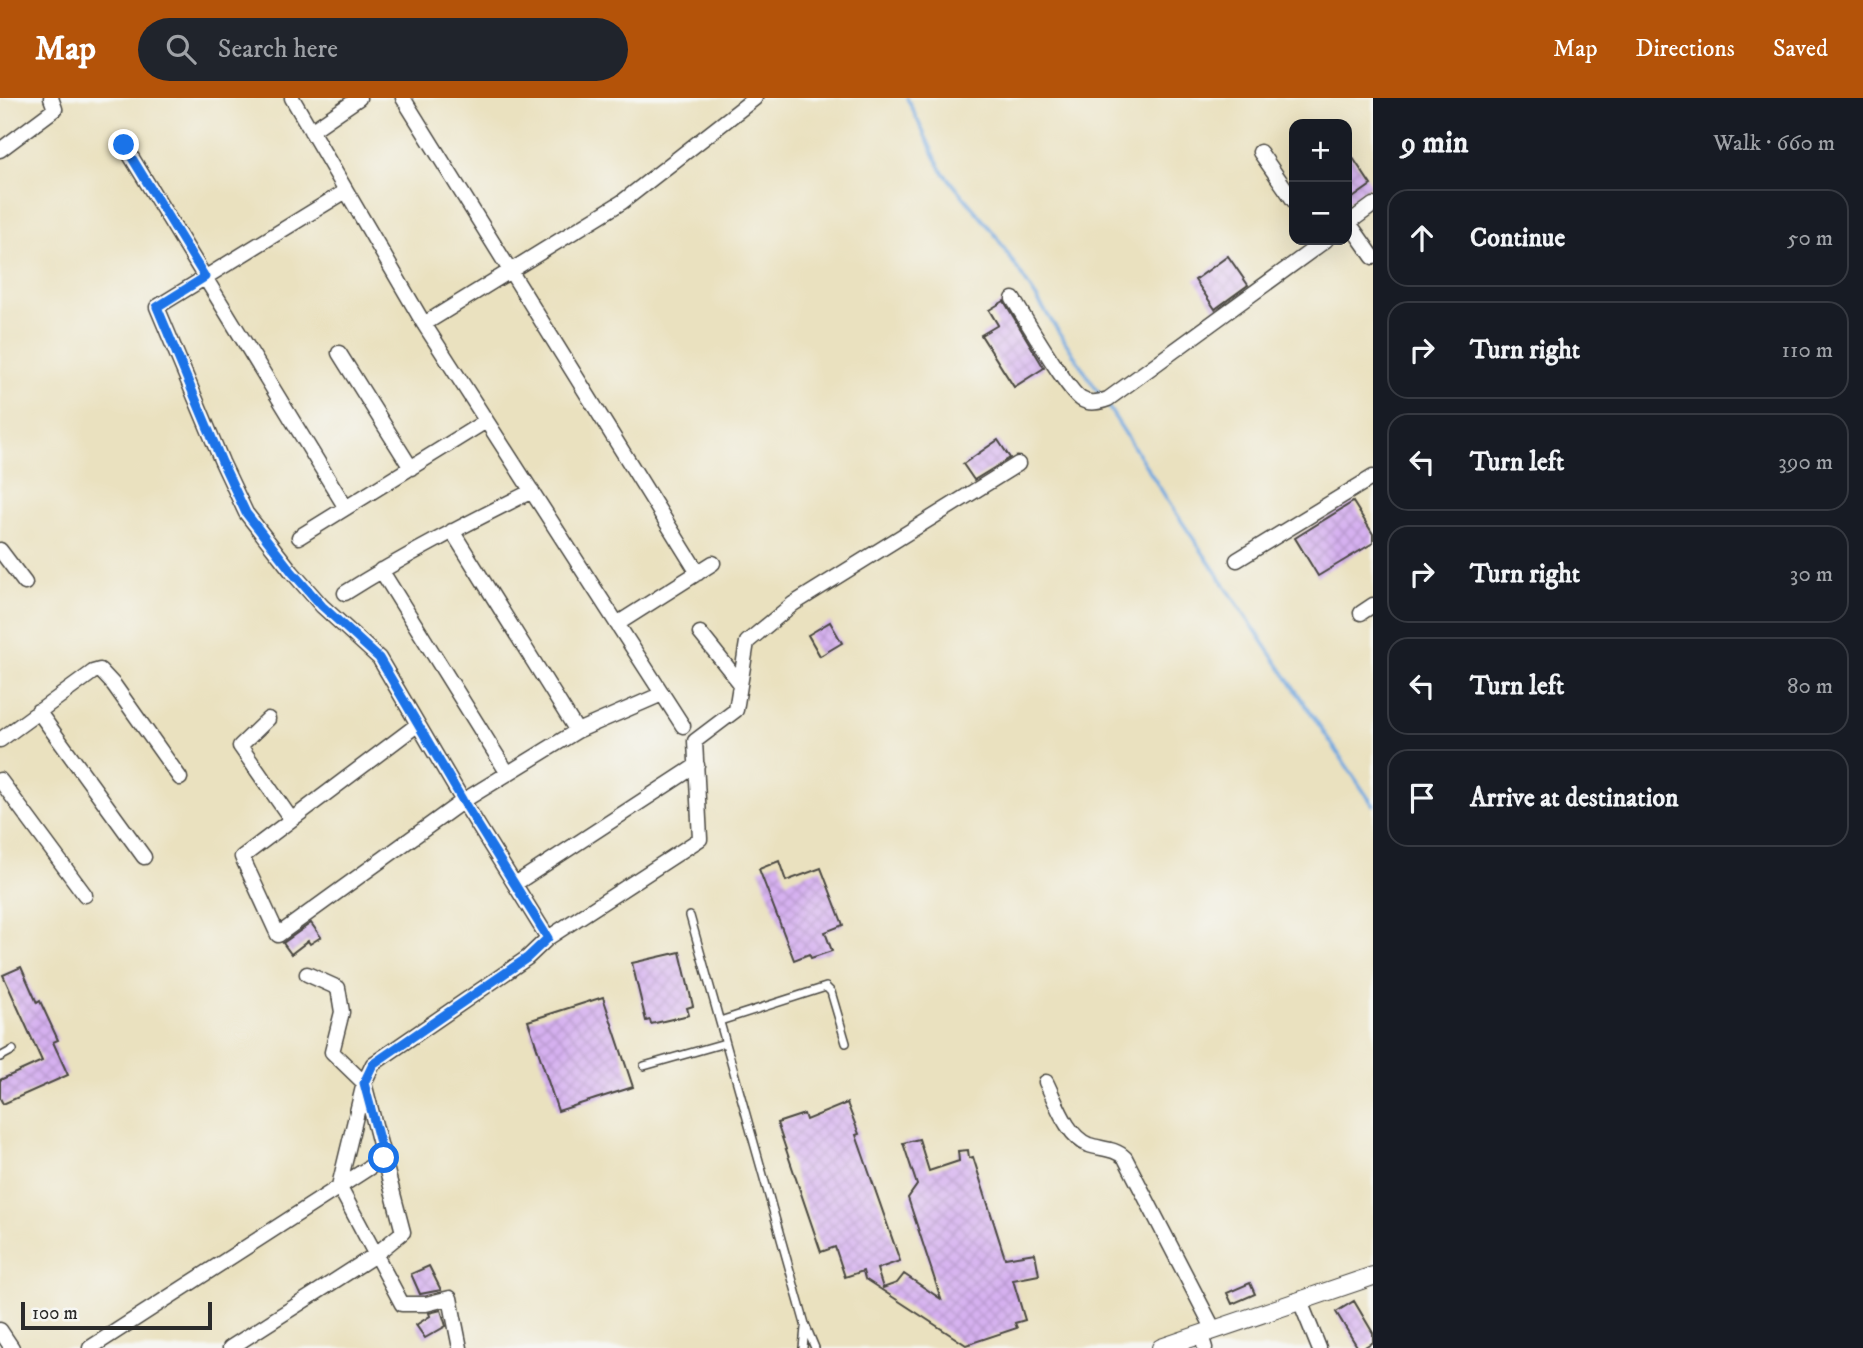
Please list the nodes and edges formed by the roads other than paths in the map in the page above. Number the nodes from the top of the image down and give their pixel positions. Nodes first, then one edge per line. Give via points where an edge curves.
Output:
1 (51, 98) edge
2 (292, 98) edge
3 (359, 98) edge
4 (403, 98) edge
5 (755, 98) edge
6 (311, 131) junction
7 (124, 145) dead end
8 (0, 150) edge
9 (1260, 152) dead end
10 (346, 191) junction
11 (1289, 194) edge
12 (1373, 205) edge
13 (1352, 220) edge
14 (1352, 228) edge
15 (1316, 245) edge
16 (1373, 257) edge
17 (510, 271) junction
18 (205, 277) junction
19 (1013, 299) dead end
20 (424, 324) junction
21 (339, 353) dead end
22 (486, 421) junction
23 (1018, 464) dead end
24 (411, 468) junction
25 (1373, 477) edge
26 (532, 491) junction
27 (346, 508) junction
28 (452, 531) junction
29 (299, 537) dead end
30 (0, 550) edge
31 (1237, 560) dead end
32 (713, 563) dead end
33 (381, 570) junction
34 (698, 573) junction
35 (25, 583) dead end
36 (345, 593) dead end
37 (617, 624) junction
38 (700, 633) dead end
39 (740, 682) junction
40 (662, 694) junction
41 (38, 711) junction
42 (268, 719) dead end
43 (417, 725) junction
44 (683, 726) dead end
45 (577, 730) junction
46 (0, 740) edge
47 (697, 765) junction
48 (507, 772) junction
49 (180, 778) dead end
50 (0, 780) edge
51 (6, 796) edge
52 (463, 801) junction
53 (291, 820) junction
54 (144, 857) dead end
55 (516, 884) junction
56 (85, 895) dead end
57 (690, 916) dead end
58 (548, 938) junction
59 (307, 974) dead end
60 (720, 1021) junction
61 (725, 1043) junction
62 (846, 1043) dead end
63 (13, 1050) dead end
64 (0, 1058) edge
65 (644, 1066) dead end
66 (1046, 1082) dead end
67 (364, 1083) junction
68 (384, 1158) junction
69 (339, 1186) junction
70 (375, 1255) junction
71 (1373, 1276) edge
72 (1300, 1301) junction
73 (805, 1324) junction
74 (0, 1330) edge
75 (1207, 1338) edge
76 (1314, 1347) edge
77 (12, 1348) edge
78 (90, 1348) edge
79 (230, 1348) edge
80 (460, 1348) edge
81 (803, 1348) edge
82 (815, 1348) edge
83 (1161, 1348) edge

1 - 8 street via 55,109
2 - 6 street
3 - 6 street
4 - 17 street
5 - 17 street via 622,202
6 - 10 street
7 - 18 street
9 - 11 street
10 - 18 street
10 - 20 street
12 - 13 street
14 - 16 street
15 - 19 street via 1103,401 1081,399
17 - 20 street
17 - 34 street
18 - 27 street
18 - 43 street via 157,307 246,513 314,597 379,658
20 - 22 street
21 - 24 street
22 - 24 street
22 - 26 street
23 - 39 street via 793,604 747,642
24 - 27 street
25 - 31 street
26 - 28 street
26 - 37 street
27 - 29 street
28 - 33 street
28 - 45 street
30 - 35 street
32 - 34 street
33 - 36 street
33 - 48 street
34 - 37 street
37 - 40 street
38 - 39 street
39 - 47 street via 736,710 695,741
40 - 44 street
40 - 45 street
41 - 46 street
41 - 49 street via 100,670
41 - 54 street
42 - 53 street via 240,746
43 - 52 street
43 - 53 street
45 - 48 street
47 - 55 street
47 - 58 street via 700,839
48 - 52 street
50 - 51 street
51 - 56 street
52 - 53 street via 278,934 242,857
52 - 55 street
55 - 58 street
57 - 60 lane
58 - 67 street via 527,958 373,1064
59 - 67 street via 338,988 342,1012 332,1052
60 - 61 lane
60 - 62 lane via 826,987
61 - 65 lane
61 - 73 lane
63 - 64 lane
66 - 75 street via 1077,1137 1125,1158
67 - 68 street
67 - 69 street
68 - 69 street
68 - 70 street via 403,1232
69 - 70 street
69 - 78 street
70 - 79 street
70 - 80 street via 402,1304 450,1298
71 - 72 street
72 - 75 street
72 - 76 street
73 - 81 lane
73 - 82 lane
74 - 77 street
75 - 83 street

